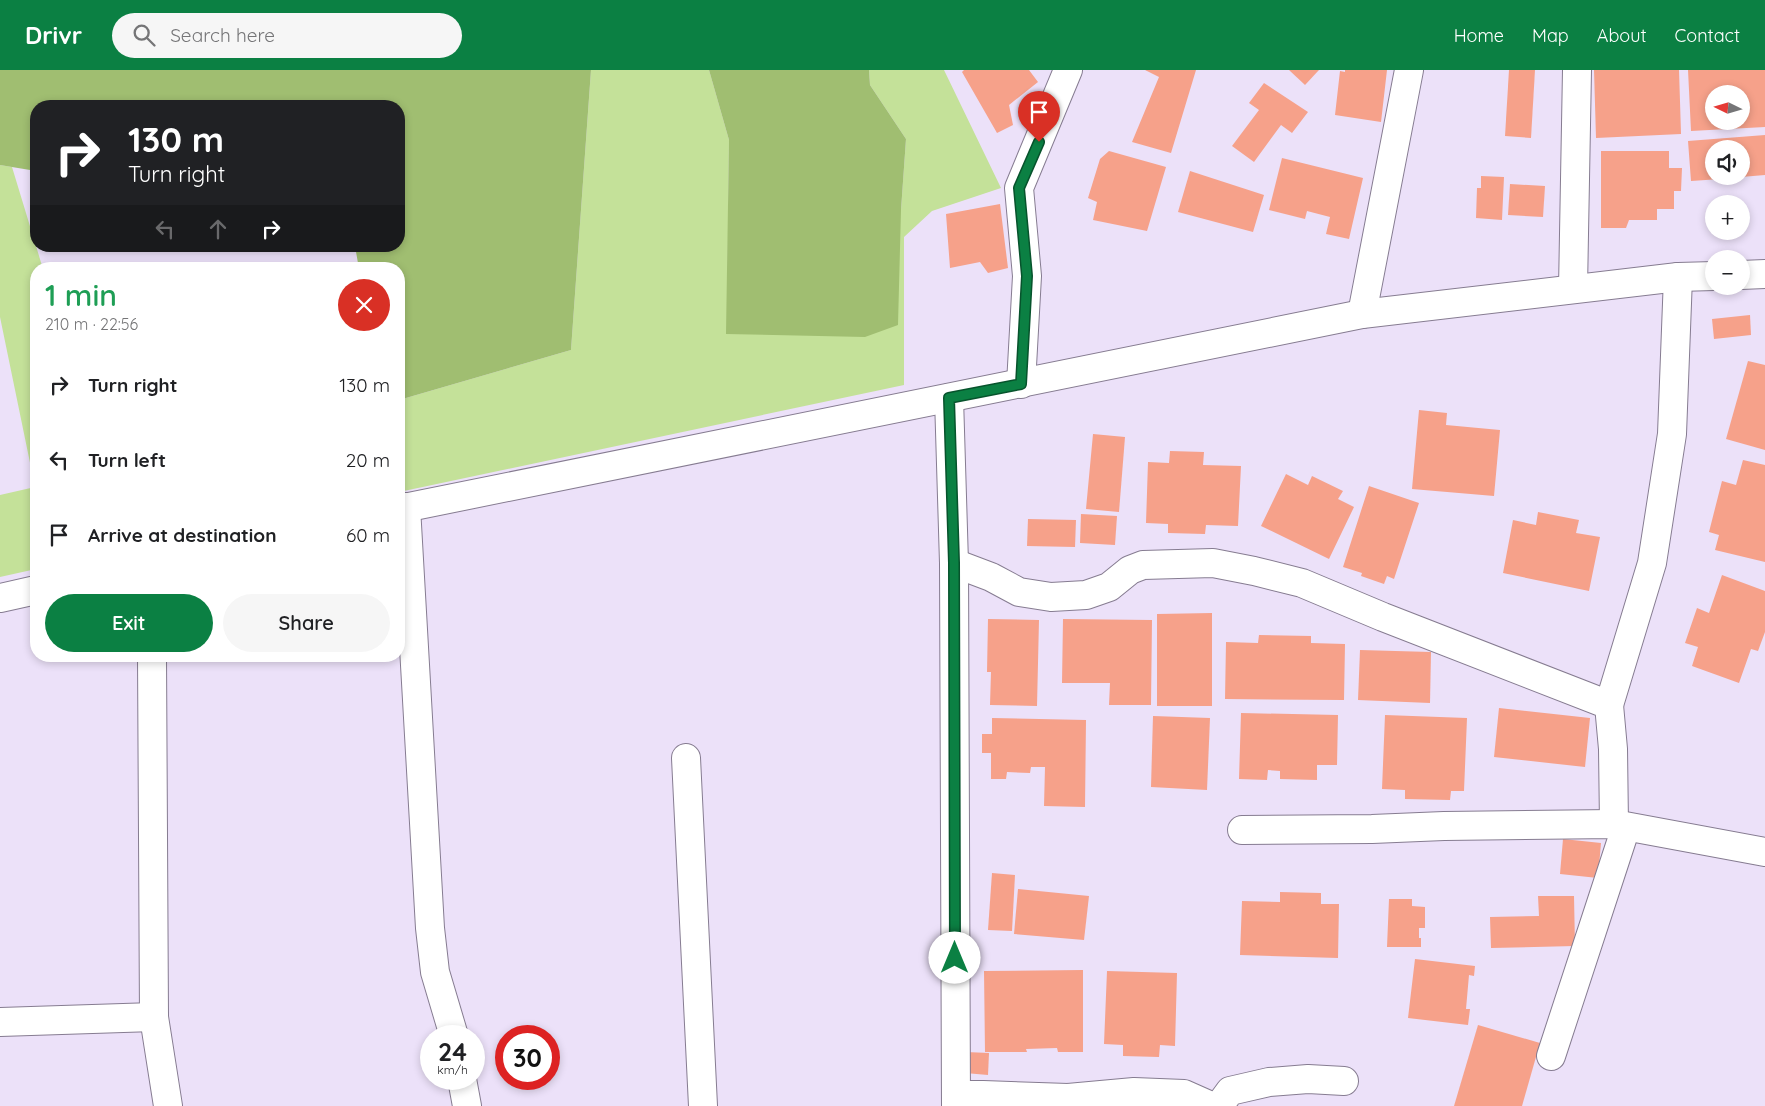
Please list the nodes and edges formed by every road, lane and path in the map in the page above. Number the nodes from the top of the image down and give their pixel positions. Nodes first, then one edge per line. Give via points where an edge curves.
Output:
1 (1068, 70) edge
2 (1409, 70) edge
3 (1576, 70) edge
4 (1750, 274) edge
5 (1765, 274) edge
6 (1705, 276) edge
7 (1678, 277) junction
8 (1574, 289) junction
9 (1362, 314) junction
10 (1021, 384) junction
11 (949, 398) junction
12 (405, 507) edge
13 (405, 553) edge
14 (954, 563) junction
15 (30, 591) edge
16 (0, 598) edge
17 (152, 662) edge
18 (1609, 705) junction
19 (686, 758) dead end
20 (1620, 825) junction
21 (1242, 830) dead end
22 (1765, 852) edge
23 (154, 1017) junction
24 (0, 1022) edge
25 (451, 1025) edge
26 (1551, 1056) dead end
27 (1344, 1081) dead end
28 (464, 1090) edge
29 (956, 1101) edge
30 (168, 1106) edge
31 (468, 1106) edge
32 (703, 1106) edge
33 (1211, 1106) edge
34 (1219, 1106) edge

1 - 10 street via 1019,188 1027,276
2 - 9 street
3 - 8 street
4 - 5 street
6 - 7 street
7 - 8 street
7 - 18 street via 1672,434 1652,563
8 - 9 street
9 - 10 street
10 - 11 street
11 - 12 street
11 - 14 street
13 - 25 street via 430,928 435,972
14 - 18 street via 991,576 1019,592 1051,597 1086,595 1109,587 1130,570 1143,565 1213,563 1254,571 1302,583
14 - 29 street
15 - 16 street
17 - 23 street
18 - 20 street
19 - 32 street
20 - 21 street
20 - 22 street
20 - 26 street
23 - 24 street
23 - 30 street
27 - 34 street via 1269,1082 1230,1091
28 - 31 street
29 - 33 street via 983,1094 1068,1098 1134,1092 1184,1094

